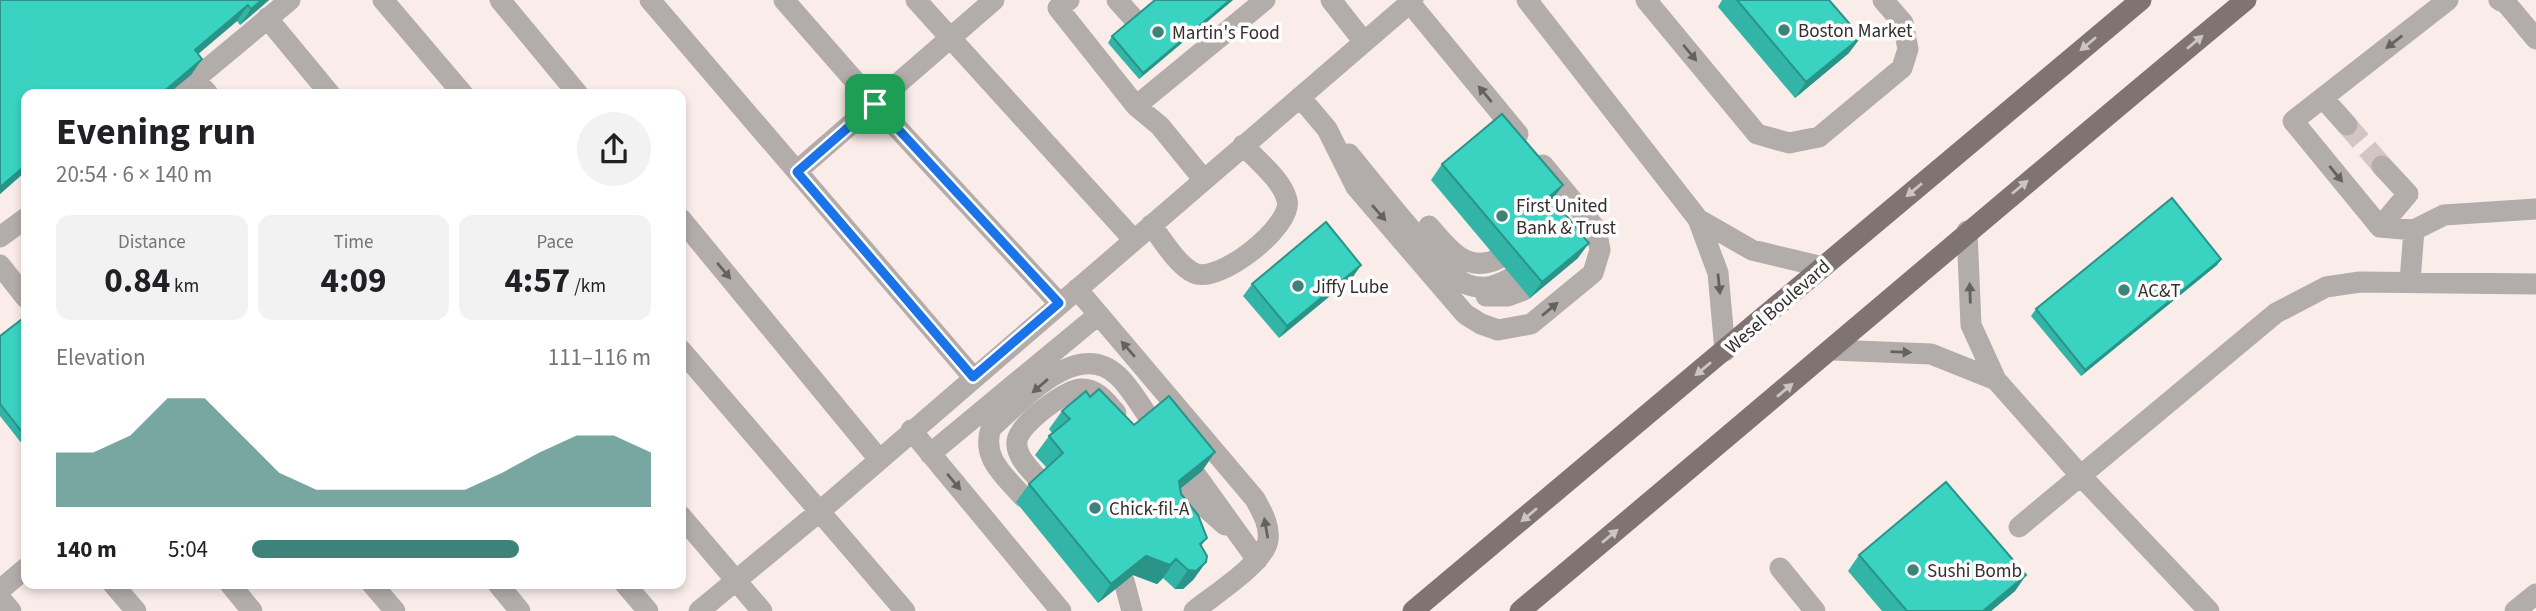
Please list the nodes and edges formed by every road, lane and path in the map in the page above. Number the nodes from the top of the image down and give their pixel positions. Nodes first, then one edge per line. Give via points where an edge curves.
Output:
1 (290, 0) edge
2 (383, 0) edge
3 (500, 0) edge
4 (650, 0) edge
5 (784, 0) edge
6 (916, 0) edge
7 (994, 0) edge
8 (1117, 0) edge
9 (1331, 0) edge
10 (1527, 0) edge
11 (1646, 0) edge
12 (1883, 0) edge
13 (2141, 0) edge
14 (2246, 0) edge
15 (2448, 0) edge
16 (2499, 0) edge
17 (1262, 1) edge
18 (1412, 1) edge
19 (1060, 3) edge
20 (267, 18) junction
21 (1135, 20) edge
22 (949, 39) junction
23 (2536, 39) edge
24 (1364, 42) junction
25 (194, 78) junction
26 (182, 89) edge
27 (204, 89) edge
28 (327, 89) edge
29 (459, 89) edge
30 (574, 89) edge
31 (1300, 97) junction
32 (2323, 98) junction
33 (875, 104) junction
34 (1136, 106) junction
35 (2347, 125) tunnel mouth
36 (1327, 129) junction
37 (1243, 145) junction
38 (2382, 166) tunnel mouth
39 (797, 172) junction
40 (1204, 180) junction
41 (1572, 199) junction
42 (2536, 209) edge
43 (1555, 213) edge
44 (1698, 219) junction
45 (21, 222) edge
46 (686, 225) edge
47 (1151, 225) junction
48 (2380, 227) junction
49 (2414, 230) junction
50 (1967, 231) junction
51 (0, 237) edge
52 (1133, 239) junction
53 (1497, 259) dead end
54 (0, 265) edge
55 (1823, 267) junction
56 (2410, 281) junction
57 (1518, 283) dead end
58 (2536, 284) edge
59 (1077, 289) junction
60 (21, 292) edge
61 (1059, 303) junction
62 (1098, 314) junction
63 (1833, 350) junction
64 (1725, 351) junction
65 (686, 356) edge
66 (973, 377) junction
67 (1996, 380) junction
68 (911, 430) junction
69 (930, 454) junction
70 (878, 458) junction
71 (2080, 475) junction
72 (1189, 481) edge
73 (1041, 482) edge
74 (1023, 497) dead end
75 (819, 512) junction
76 (686, 522) edge
77 (2019, 527) dead end
78 (1257, 560) junction
79 (1780, 568) dead end
80 (21, 572) edge
81 (735, 580) junction
82 (1124, 581) edge
83 (117, 589) edge
84 (234, 589) edge
85 (376, 589) edge
86 (502, 589) edge
87 (629, 589) edge
88 (0, 590) edge
89 (2536, 594) edge
90 (1106, 596) edge
91 (0, 598) edge
92 (11, 611) edge
93 (136, 611) edge
94 (253, 611) edge
95 (395, 611) edge
96 (520, 611) edge
97 (648, 611) edge
98 (699, 611) edge
99 (761, 611) edge
100 (905, 611) edge
101 (1061, 611) edge
102 (1131, 611) edge
103 (1194, 611) edge
104 (1413, 611) edge
105 (1520, 611) edge
106 (1815, 611) edge
107 (2209, 611) edge
108 (2515, 611) edge

1 - 20 lane
2 - 29 lane
3 - 30 lane
4 - 39 lane
5 - 33 lane
6 - 22 lane
7 - 22 lane
8 - 21 lane
9 - 24 lane
10 - 44 lane
11 -> 12 lane via 1757,134 1789,142 1819,137 1902,68 1908,48 1903,23
13 -> 55 main road, Wesel Boulevard
50 -> 14 main road
15 -> 32 lane
16 - 23 lane
17 - 34 lane via 1215,28 1173,63
18 - 24 lane
41 -> 18 lane
19 - 34 lane
20 - 25 lane
20 - 28 lane
22 - 33 lane
22 - 52 lane
24 - 31 lane
25 - 26 lane
25 - 27 lane
31 - 36 lane
31 - 37 lane
32 - 35 lane
32 -> 48 lane via 2293,121
33 - 39 lane
33 - 61 lane
34 - 40 lane via 1160,126
36 -> 41 lane via 1356,187 1465,314 1498,330 1531,324 1593,273 1600,250 1582,230
36 - 53 lane via 1381,169 1454,254 1474,264
36 - 57 lane via 1455,277 1482,287
37 - 40 lane
37 - 47 lane via 1273,177 1287,200 1288,214 1244,257 1216,274 1195,274
38 - 48 lane via 2408,194
39 - 66 lane
40 - 47 lane
41 - 43 lane
42 - 49 lane via 2444,215
44 - 55 lane via 1752,250
44 -> 64 lane via 1718,273
45 - 51 lane
46 -> 70 lane
47 - 52 lane
48 - 49 lane
49 - 56 lane
50 - 63 main road
67 -> 50 lane via 1970,325
52 - 59 lane
54 - 60 lane
55 - 64 main road, Wesel Boulevard
56 - 58 lane
56 - 71 lane via 2326,287 2297,300
59 - 61 lane
59 - 62 lane
61 - 66 lane
62 - 69 lane
78 -> 62 lane via 1268,541 1266,520 1255,499
63 -> 67 lane via 1931,354
105 -> 63 main road
64 -> 104 main road, Wesel Boulevard
65 - 75 lane
66 - 68 lane
67 - 71 lane
68 - 69 lane
68 - 70 lane
69 -> 101 lane
70 - 75 lane
71 - 77 lane
71 - 107 lane
72 - 78 lane via 1207,512 1235,533
73 -> 74 lane via 1019,455 1017,440 1024,427 1067,391 1083,388 1097,393 1142,426 1117,374 1100,366 1077,364 1059,369 991,428 987,442 991,460
75 - 81 lane
75 - 100 lane
76 - 81 lane
78 - 103 lane
79 - 106 lane
80 - 88 lane
81 - 98 lane
81 - 99 lane
82 - 102 lane
83 - 93 lane
84 - 94 lane
85 - 95 lane
86 - 96 lane
87 - 97 lane
89 - 108 lane
90 - 102 lane
91 - 92 lane

